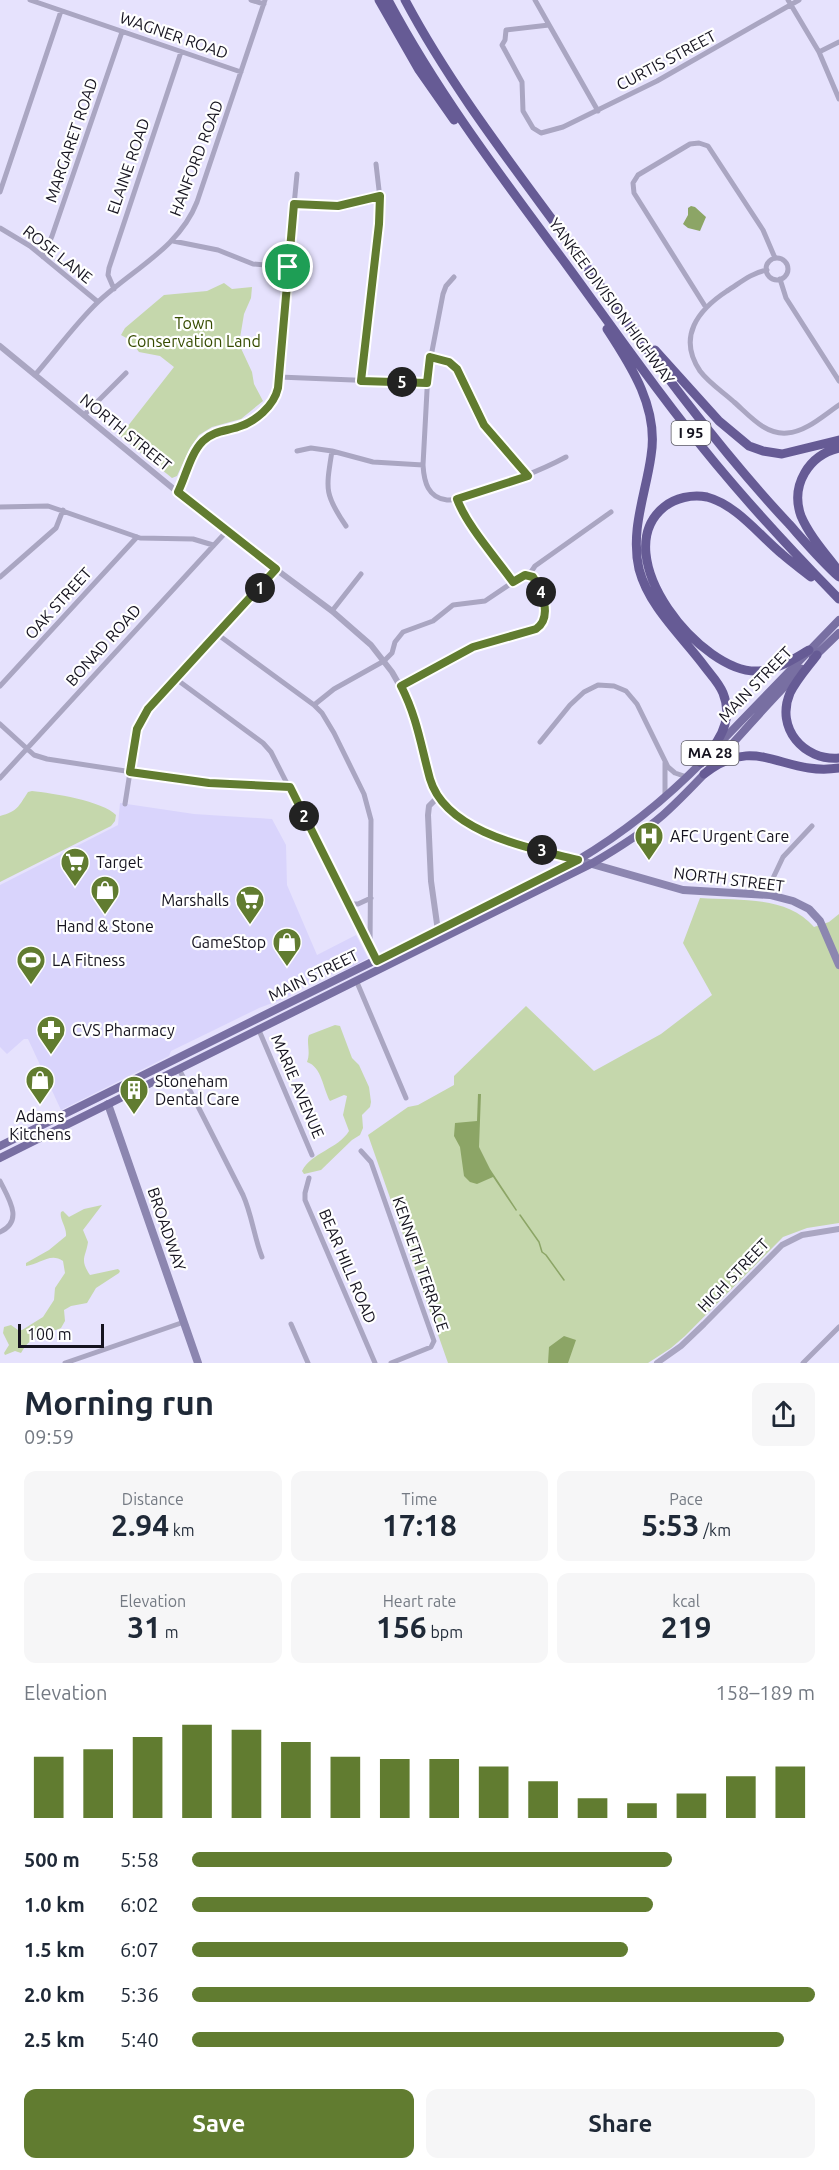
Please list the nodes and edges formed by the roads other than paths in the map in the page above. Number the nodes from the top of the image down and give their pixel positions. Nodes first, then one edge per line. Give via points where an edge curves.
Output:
1 (30, 0) edge
2 (251, 0) edge
3 (379, 0) edge
4 (388, 0) edge
5 (405, 0) edge
6 (535, 0) edge
7 (799, 0) edge
8 (264, 2) edge
9 (790, 3) edge
10 (61, 11) junction
11 (549, 25) junction
12 (122, 32) junction
13 (839, 42) edge
14 (181, 52) junction
15 (819, 52) junction
16 (241, 72) junction
17 (839, 99) edge
18 (598, 111) junction
19 (376, 164) dead end
20 (495, 166) junction
21 (297, 174) dead end
22 (0, 192) edge
23 (380, 196) junction
24 (294, 204) junction
25 (0, 228) edge
26 (173, 241) junction
27 (559, 254) junction
28 (43, 257) junction
29 (775, 258) junction
30 (288, 267) junction
31 (767, 270) junction
32 (454, 277) dead end
33 (780, 279) junction
34 (603, 288) junction
35 (114, 289) junction
36 (98, 303) junction
37 (705, 306) junction
38 (0, 346) edge
39 (430, 357) junction
40 (126, 373) dead end
41 (35, 375) junction
42 (279, 377) junction
43 (361, 381) junction
44 (839, 381) edge
45 (427, 383) junction
46 (839, 405) edge
47 (84, 415) junction
48 (839, 440) edge
49 (839, 448) edge
50 (297, 451) dead end
51 (332, 451) junction
52 (566, 456) dead end
53 (423, 465) junction
54 (528, 476) junction
55 (178, 492) junction
56 (457, 499) junction
57 (0, 507) edge
58 (63, 510) junction
59 (611, 512) dead end
60 (346, 526) dead end
61 (226, 532) junction
62 (137, 537) junction
63 (213, 545) junction
64 (276, 569) junction
65 (839, 572) edge
66 (361, 574) dead end
67 (529, 575) junction
68 (0, 577) edge
69 (839, 577) edge
70 (513, 582) junction
71 (839, 598) edge
72 (332, 611) junction
73 (839, 620) edge
74 (839, 633) edge
75 (217, 634) junction
76 (813, 652) junction
77 (384, 661) junction
78 (176, 679) junction
79 (0, 686) edge
80 (401, 686) junction
81 (314, 705) junction
82 (0, 724) edge
83 (540, 742) dead end
84 (27, 749) junction
85 (839, 758) edge
86 (664, 762) junction
87 (701, 763) junction
88 (839, 768) edge
89 (130, 772) junction
90 (704, 774) junction
91 (687, 777) junction
92 (0, 778) edge
93 (290, 787) junction
94 (438, 796) junction
95 (665, 797) junction
96 (125, 804) dead end
97 (812, 826) dead end
98 (549, 852) junction
99 (578, 860) junction
100 (591, 864) junction
101 (549, 876) junction
102 (765, 895) junction
103 (371, 898) junction
104 (349, 904) junction
105 (438, 931) junction
106 (370, 947) junction
107 (377, 961) junction
108 (839, 965) edge
109 (356, 980) junction
110 (258, 1028) junction
111 (179, 1069) junction
112 (406, 1098) dead end
113 (108, 1104) junction
114 (0, 1146) edge
115 (361, 1151) dead end
116 (312, 1155) dead end
117 (0, 1158) edge
118 (309, 1178) dead end
119 (0, 1181) edge
120 (839, 1229) edge
121 (0, 1232) edge
122 (262, 1257) dead end
123 (184, 1322) junction
124 (291, 1324) dead end
125 (839, 1327) edge
126 (65, 1363) edge
127 (198, 1363) edge
128 (308, 1363) edge
129 (375, 1363) edge
130 (391, 1363) edge
131 (657, 1363) edge
132 (803, 1363) edge

1 - 10 street, WAGNER ROAD
2 - 8 street
3 - 20 highway via 463,134
4 - 20 highway, YANKEE DIVISION HIGHWAY / I 95 via 433,79
5 - 34 highway, YANKEE DIVISION HIGHWAY / I 95 via 469,105
6 - 11 street
7 - 9 street, CURTIS STREET
8 - 16 street, HANFORD ROAD
9 - 15 street
9 - 18 street, CURTIS STREET via 681,69
10 - 12 street, WAGNER ROAD
10 - 22 street
11 - 18 street
11 - 18 street, CURTIS STREET via 506,30 502,45 522,82 521,103 533,128 541,133 558,129
12 - 14 street, WAGNER ROAD
12 - 28 street, MARGARET ROAD
13 - 15 street
14 - 16 street, WAGNER ROAD
14 - 35 street, ELAINE ROAD via 108,269
15 - 17 street
16 - 26 street, HANFORD ROAD via 197,202
19 - 23 street
20 - 27 highway, YANKEE DIVISION HIGHWAY / I 95
21 - 24 street
23 - 24 street via 338,206
23 - 43 street
24 - 30 street
25 - 28 street, ROSE LANE
26 - 30 street via 218,250 254,264
26 - 35 street, HANFORD ROAD
27 - 71 highway, YANKEE DIVISION HIGHWAY / I 95 via 716,463 770,527
27 - 87 highway via 630,365 647,404 653,443 637,529 639,568 653,600 718,684 726,706 722,732
28 - 36 street, ROSE LANE
29 - 31 street via 768,263
29 - 33 street via 788,266 787,274
29 - 37 street via 763,230 708,146 693,143 640,174 633,182 633,193
30 - 42 street
31 - 33 street via 771,277
31 - 37 street via 752,274
32 - 39 street via 443,294
33 - 44 street via 786,298
34 - 48 highway via 685,385 744,444 782,454
34 - 69 highway, YANKEE DIVISION HIGHWAY / I 95 via 734,463
35 - 36 street, HANFORD ROAD
36 - 41 street, HANFORD ROAD
37 - 46 street via 691,334 697,364 708,379 762,426 777,433 793,432
38 - 41 street, NORTH STREET
39 - 45 street
39 - 54 street via 449,362 457,369 484,425
40 - 47 street
41 - 47 street, NORTH STREET
42 - 43 street
42 - 55 street via 274,398 261,413 246,424 213,434 201,443
43 - 45 street
45 - 53 street
47 - 55 street, NORTH STREET
49 - 65 highway via 809,465 798,500 806,525
50 - 51 street
51 - 53 street via 373,462
51 - 60 street via 328,494
52 - 54 street
53 - 56 street via 430,491 446,500
54 - 56 street
55 - 61 street, NORTH STREET
56 - 70 street
57 - 58 street via 42,505
58 - 62 street
58 - 68 street via 56,528
59 - 67 street via 535,566
61 - 63 street, BONAD ROAD
61 - 64 street, NORTH STREET
62 - 63 street via 193,539
62 - 79 street, OAK STREET
63 - 84 street, BONAD ROAD
64 - 72 street, NORTH STREET
64 - 75 street
66 - 72 street
67 - 70 street
67 - 80 street via 538,585 544,603 540,627 473,647
70 - 77 street via 485,601 453,605 433,621 403,632
71 - 76 highway via 717,501 698,496 679,499 664,507 651,522 645,542 646,561 657,591 675,617 710,653 727,665 757,671 777,668
72 - 77 street, NORTH STREET
73 - 76 main road, MAIN STREET / MA 28
74 - 76 main road, MAIN STREET / MA 28
75 - 78 street
75 - 81 street
76 - 85 highway via 790,694 786,721 794,739 805,750 824,758
76 - 87 main road, MAIN STREET / MA 28
76 - 90 main road, MAIN STREET / MA 28
77 - 80 street, NORTH STREET
77 - 81 street
78 - 89 street via 141,719
78 - 93 street via 266,745
80 - 94 street, NORTH STREET
81 - 103 street via 329,724 367,801 371,820
82 - 84 street
83 - 86 street via 581,694 596,686 611,685 626,691 636,701
84 - 89 street via 47,759
84 - 92 street, BONAD ROAD
86 - 91 street via 673,772
86 - 95 street
87 - 91 main road, MAIN STREET / MA 28
88 - 90 highway via 815,770 744,755 725,760
89 - 93 street via 209,783
89 - 96 street
90 - 100 main road, MAIN STREET / MA 28 via 645,829
91 - 95 main road, MAIN STREET / MA 28
93 - 104 street
94 - 98 street, NORTH STREET via 457,816 475,827
94 - 105 street via 429,806 428,815
95 - 99 main road, MAIN STREET / MA 28 via 630,827
97 - 102 street via 783,857
98 - 99 street, NORTH STREET
98 - 101 street via 557,865
99 - 100 main road, NORTH STREET
99 - 101 main road, MAIN STREET / MA 28
100 - 102 main road, NORTH STREET via 683,890
100 - 109 main road, MAIN STREET / MA 28
101 - 105 main road, MAIN STREET / MA 28
102 - 108 main road, NORTH STREET via 791,900 813,913 824,928
103 - 104 street
103 - 106 street
104 - 106 street
105 - 107 main road, MAIN STREET / MA 28
106 - 107 street
107 - 114 main road, MAIN STREET / MA 28
109 - 110 main road, MAIN STREET / MA 28
109 - 112 street
110 - 111 main road, MAIN STREET / MA 28
110 - 116 street, MARIE AVENUE
111 - 113 main road, MAIN STREET / MA 28
111 - 122 street via 243,1195
113 - 117 main road, MAIN STREET / MA 28
113 - 123 main road, BROADWAY
115 - 130 street, KENNETH TERRACE via 371,1162 434,1341 432,1346
118 - 129 street, BEAR HILL ROAD via 305,1200
119 - 121 street via 14,1215 9,1226
120 - 131 street, HIGH STREET via 802,1235 782,1245 681,1346
123 - 126 street
123 - 127 main road, BROADWAY
124 - 128 street
125 - 132 street

